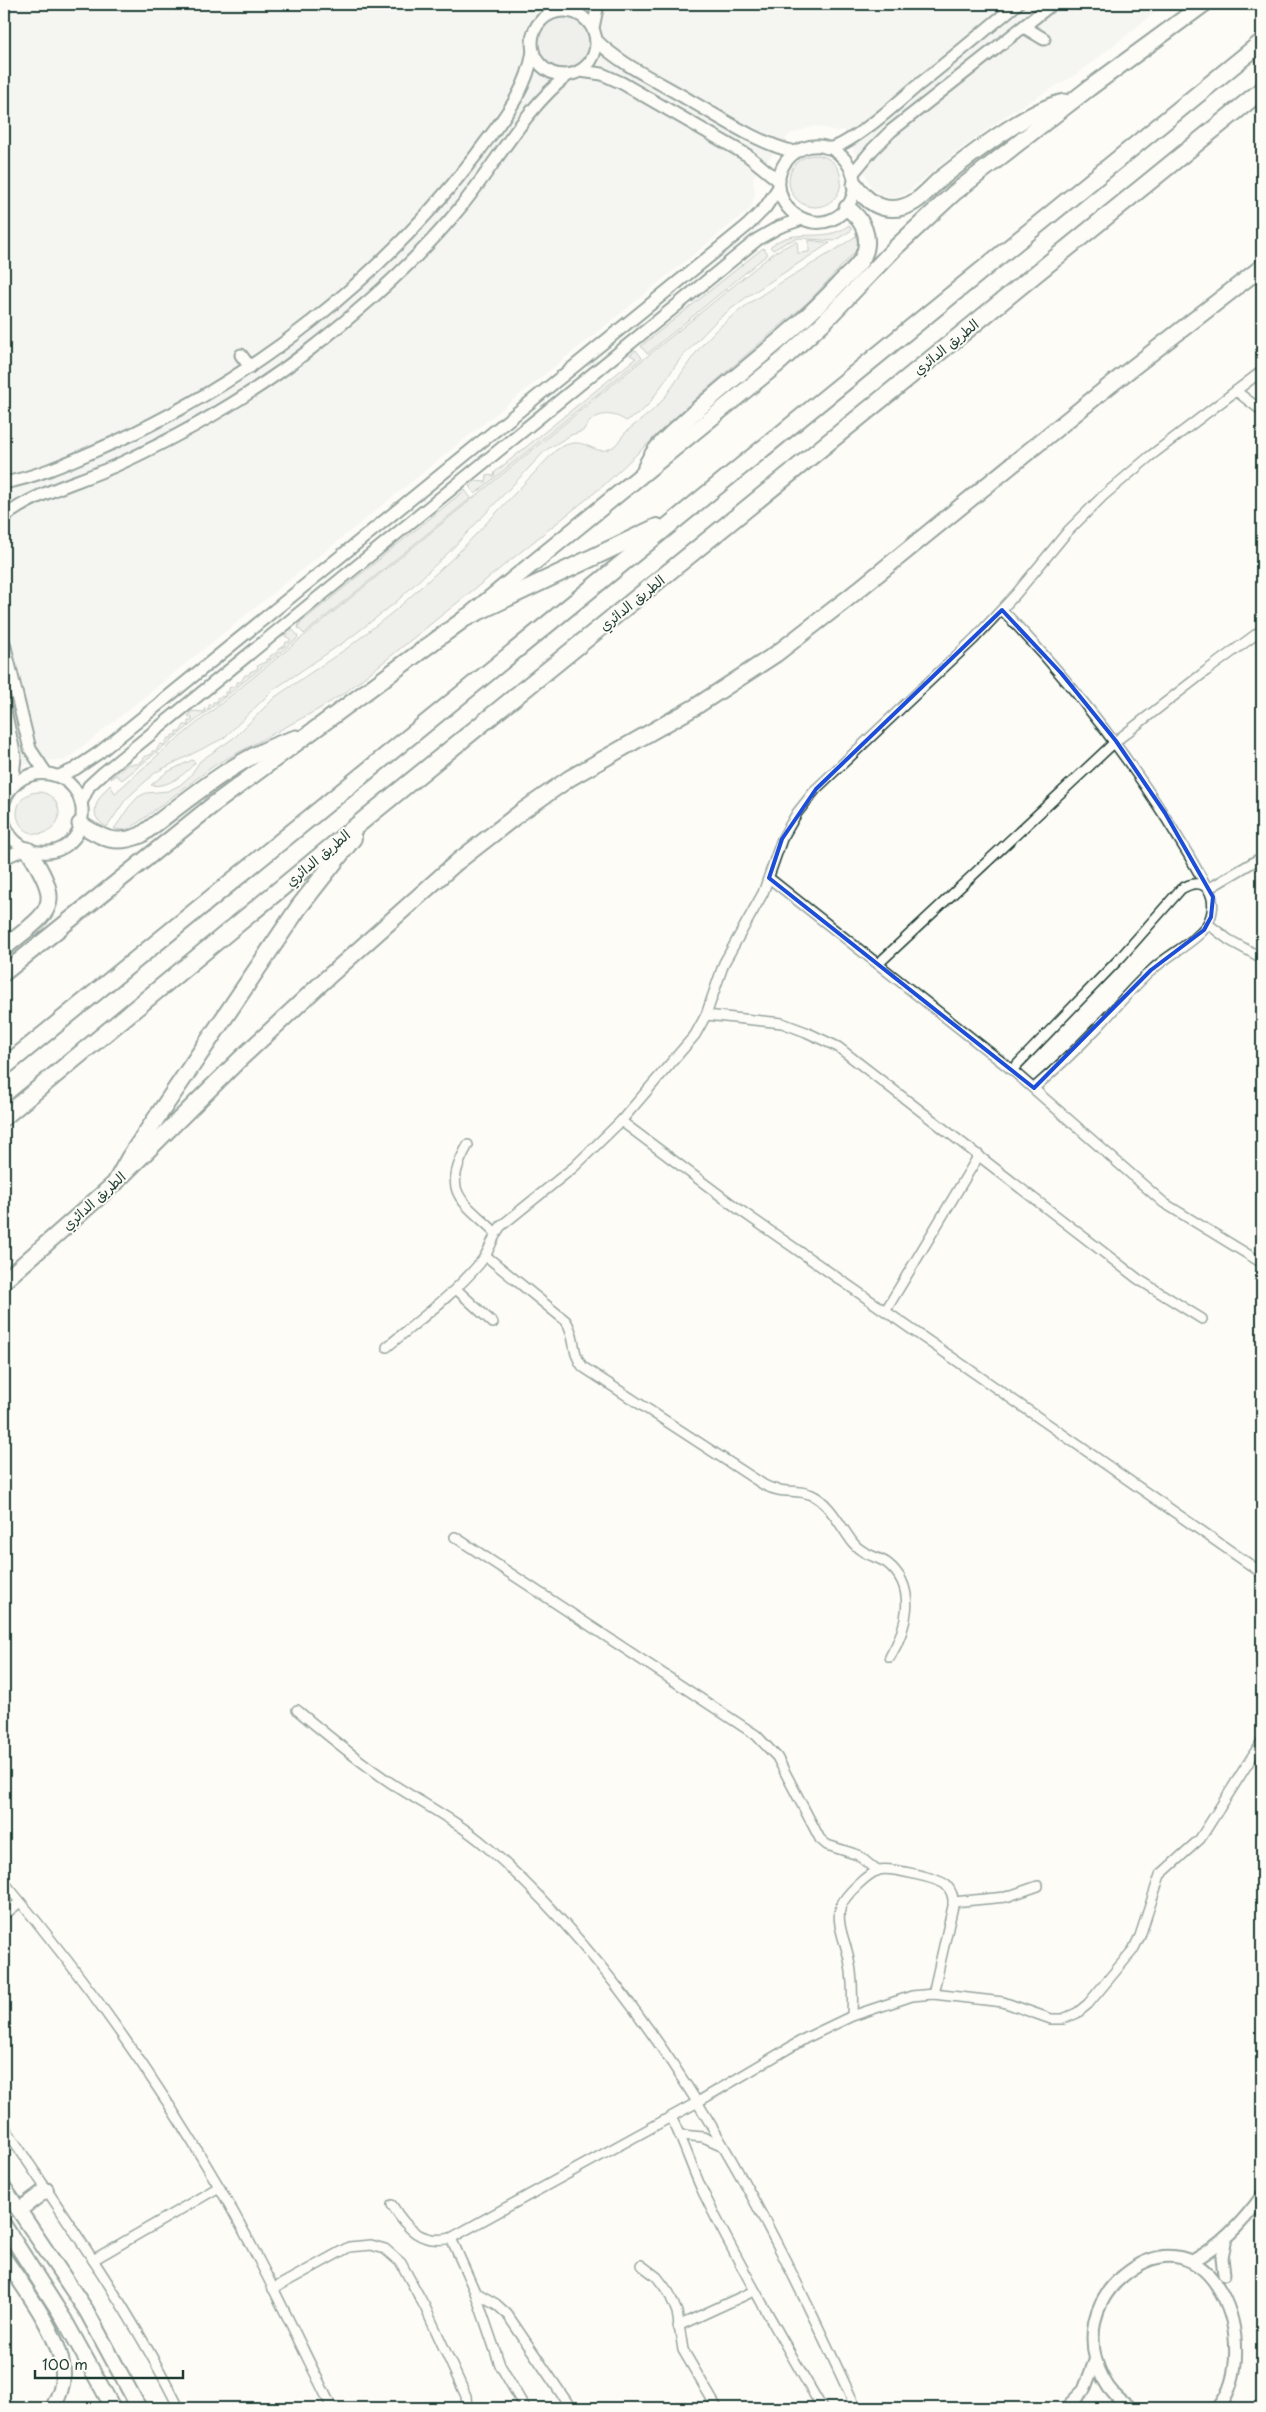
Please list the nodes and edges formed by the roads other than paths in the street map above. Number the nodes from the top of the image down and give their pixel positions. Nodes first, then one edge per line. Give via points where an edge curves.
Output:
1 (598, 4) edge
2 (1017, 4) edge
3 (1052, 4) edge
4 (1204, 4) edge
5 (562, 7) edge
6 (1024, 27) junction
7 (593, 28) junction
8 (1044, 39) dead end
9 (596, 40) junction
10 (1262, 42) edge
11 (533, 51) junction
12 (580, 71) junction
13 (568, 75) junction
14 (1262, 90) edge
15 (1073, 100) junction
16 (831, 148) junction
17 (795, 152) junction
18 (854, 179) junction
19 (779, 184) junction
20 (847, 208) junction
21 (802, 219) junction
22 (1262, 267) edge
23 (241, 355) dead end
24 (250, 367) junction
25 (1262, 371) edge
26 (1236, 391) junction
27 (1262, 411) edge
28 (642, 475) junction
29 (4, 483) edge
30 (4, 517) edge
31 (675, 519) junction
32 (1002, 610) junction
33 (467, 617) junction
34 (1262, 630) edge
35 (4, 643) edge
36 (4, 706) edge
37 (309, 734) junction
38 (1116, 741) junction
39 (46, 773) junction
40 (59, 776) junction
41 (12, 786) junction
42 (4, 802) edge
43 (81, 803) junction
44 (372, 813) junction
45 (4, 822) edge
46 (80, 824) junction
47 (26, 849) junction
48 (1262, 857) edge
49 (4, 858) edge
50 (769, 878) junction
51 (1208, 889) junction
52 (1208, 924) junction
53 (4, 948) edge
54 (1262, 958) edge
55 (878, 964) junction
56 (4, 973) edge
57 (706, 1014) junction
58 (4, 1067) edge
59 (1012, 1070) junction
60 (1034, 1088) junction
61 (4, 1117) edge
62 (621, 1121) junction
63 (468, 1145) dead end
64 (979, 1155) junction
65 (116, 1182) junction
66 (496, 1233) junction
67 (486, 1256) junction
68 (1262, 1263) edge
69 (4, 1281) edge
70 (456, 1289) junction
71 (886, 1310) junction
72 (1202, 1319) dead end
73 (493, 1323) dead end
74 (387, 1347) dead end
75 (455, 1537) dead end
76 (1262, 1573) edge
77 (890, 1657) dead end
78 (297, 1710) dead end
79 (1262, 1740) edge
80 (877, 1870) junction
81 (4, 1882) edge
82 (1038, 1886) dead end
83 (20, 1902) junction
84 (953, 1902) junction
85 (4, 1915) edge
86 (932, 1994) junction
87 (852, 2016) junction
88 (696, 2103) junction
89 (671, 2117) junction
90 (4, 2126) edge
91 (681, 2135) junction
92 (722, 2145) junction
93 (219, 2187) junction
94 (4, 2188) edge
95 (46, 2190) junction
96 (1262, 2196) edge
97 (392, 2204) dead end
98 (19, 2210) junction
99 (4, 2226) edge
100 (1226, 2237) junction
101 (451, 2238) junction
102 (4, 2258) edge
103 (93, 2260) junction
104 (1194, 2260) junction
105 (641, 2265) dead end
106 (1224, 2274) junction
107 (1235, 2284) dead end
108 (273, 2289) junction
109 (754, 2291) junction
110 (475, 2292) junction
111 (678, 2326) junction
112 (1096, 2360) junction
113 (1242, 2386) dead end
114 (4, 2406) edge
115 (7, 2408) edge
116 (54, 2408) edge
117 (113, 2408) edge
118 (139, 2408) edge
119 (179, 2408) edge
120 (332, 2408) edge
121 (467, 2408) edge
122 (525, 2408) edge
123 (571, 2408) edge
124 (717, 2408) edge
125 (822, 2408) edge
126 (856, 2408) edge
127 (1066, 2408) edge
128 (1131, 2408) edge
129 (1218, 2408) edge

1 - 7 street
2 - 16 street via 868,127
3 - 6 street
4 - 15 highway
5 - 7 street via 575,12
5 - 11 street via 537,24 532,36
6 - 8 street
6 - 18 street via 891,131 873,148
7 - 9 street
9 - 12 street via 594,54
9 - 17 street via 621,61 756,137
10 - 31 highway
11 - 13 street via 542,67
11 - 24 street via 528,75 513,105 424,217 336,302
12 - 13 street
12 - 19 street via 602,74 627,86 747,155
13 - 30 street via 542,98 431,241 371,299 306,352 232,404 170,439 28,502
14 - 44 highway, الطريق الدائري
15 - 18 highway via 1050,106 1009,130 917,200 903,207 888,208 872,203
15 - 28 highway via 954,193 802,343
16 - 17 street via 809,146
16 - 18 street via 841,154
17 - 19 street via 784,165
18 - 20 street
19 - 21 street via 786,206
19 - 40 street via 765,208 748,226 100,752
20 - 21 street via 822,222
20 - 28 highway via 861,222 866,233 867,246 860,262 800,323 705,402 657,448
21 - 43 street via 758,239 102,774 89,786
22 - 65 highway, الطريق الدائري via 776,654 695,706 584,769 457,862 238,1061
23 - 24 street
24 - 29 street via 138,432 63,464
25 - 26 street
26 - 27 street
26 - 32 street via 1103,496 1068,531
28 - 33 highway
31 - 33 highway
31 - 58 highway
32 - 38 street
32 - 50 street via 816,789 786,832
33 - 37 highway
34 - 38 street
35 - 39 street via 27,740 34,758
36 - 41 street via 15,757
37 - 46 highway via 269,747 249,758 130,839 106,839
37 - 56 highway via 206,810
38 - 51 street via 1164,813
38 - 55 street
39 - 40 street
39 - 41 street via 27,776
40 - 43 street via 69,783
41 - 42 street
43 - 46 street
44 - 61 highway, الطريق الدائري
44 - 65 highway via 299,908
45 - 47 street via 14,841
46 - 47 street via 76,834 60,849 50,852
47 - 49 street
47 - 53 highway via 49,886 48,905 37,921
48 - 51 street
50 - 55 street
50 - 57 street via 724,963
51 - 52 street via 1214,903
51 - 59 street via 1192,884 1181,889 1121,957
52 - 54 street
52 - 60 street via 1151,970
55 - 59 street
57 - 62 street via 687,1046
57 - 64 street via 769,1020 822,1039 853,1057
59 - 60 street
60 - 68 street via 1164,1203
62 - 66 street via 574,1167
62 - 71 street via 737,1208
63 - 66 street via 455,1170 456,1188 466,1205
64 - 71 street
64 - 72 street via 1138,1279
65 - 69 highway, الطريق الدائري
66 - 67 street
67 - 70 street
67 - 77 street via 566,1321 576,1357 584,1367 764,1485 817,1498 858,1548 892,1568 901,1580 908,1601 901,1636
70 - 73 street
70 - 74 street
71 - 76 street
75 - 80 street via 756,1734 777,1757 820,1839 827,1845 852,1852
78 - 88 street via 371,1770 459,1824 537,1894 610,1978 653,2036
79 - 86 street via 1200,1839 1160,1875 1133,1950 1083,2009 1070,2016 1051,2019 1002,2002
80 - 84 street via 939,1881 950,1889
80 - 87 street via 851,1891 840,1911 851,1972
81 - 83 street
82 - 84 street via 1006,1897
83 - 85 street
83 - 93 street via 57,1946 126,2040
84 - 86 street
86 - 87 street via 912,1996
87 - 88 street via 806,2038
88 - 89 street
88 - 92 street
89 - 91 street
89 - 101 street
90 - 95 street
91 - 92 street via 703,2137
91 - 109 street via 704,2193
92 - 126 street via 780,2247
93 - 103 street
93 - 108 street
94 - 98 main road
95 - 98 main road
95 - 103 street
96 - 100 street
97 - 101 street via 404,2224 415,2234 436,2240
98 - 118 main road via 86,2310
99 - 117 main road via 64,2319
100 - 104 street
100 - 106 street via 1222,2258
101 - 110 street
102 - 116 main road via 36,2306 60,2357 62,2384
103 - 119 street
104 - 106 street
104 - 112 street via 1155,2260 1117,2280 1095,2318 1093,2346
105 - 111 street via 657,2277 669,2293 677,2312
106 - 107 street
108 - 120 street
108 - 121 street via 349,2248 371,2245 391,2252 402,2263 425,2307 466,2396
109 - 111 street
109 - 125 street
110 - 122 street via 500,2365
110 - 123 street via 507,2314
111 - 124 street via 686,2357
112 - 127 street via 1084,2390
112 - 128 street via 1116,2397
113 - 129 street
114 - 115 street

